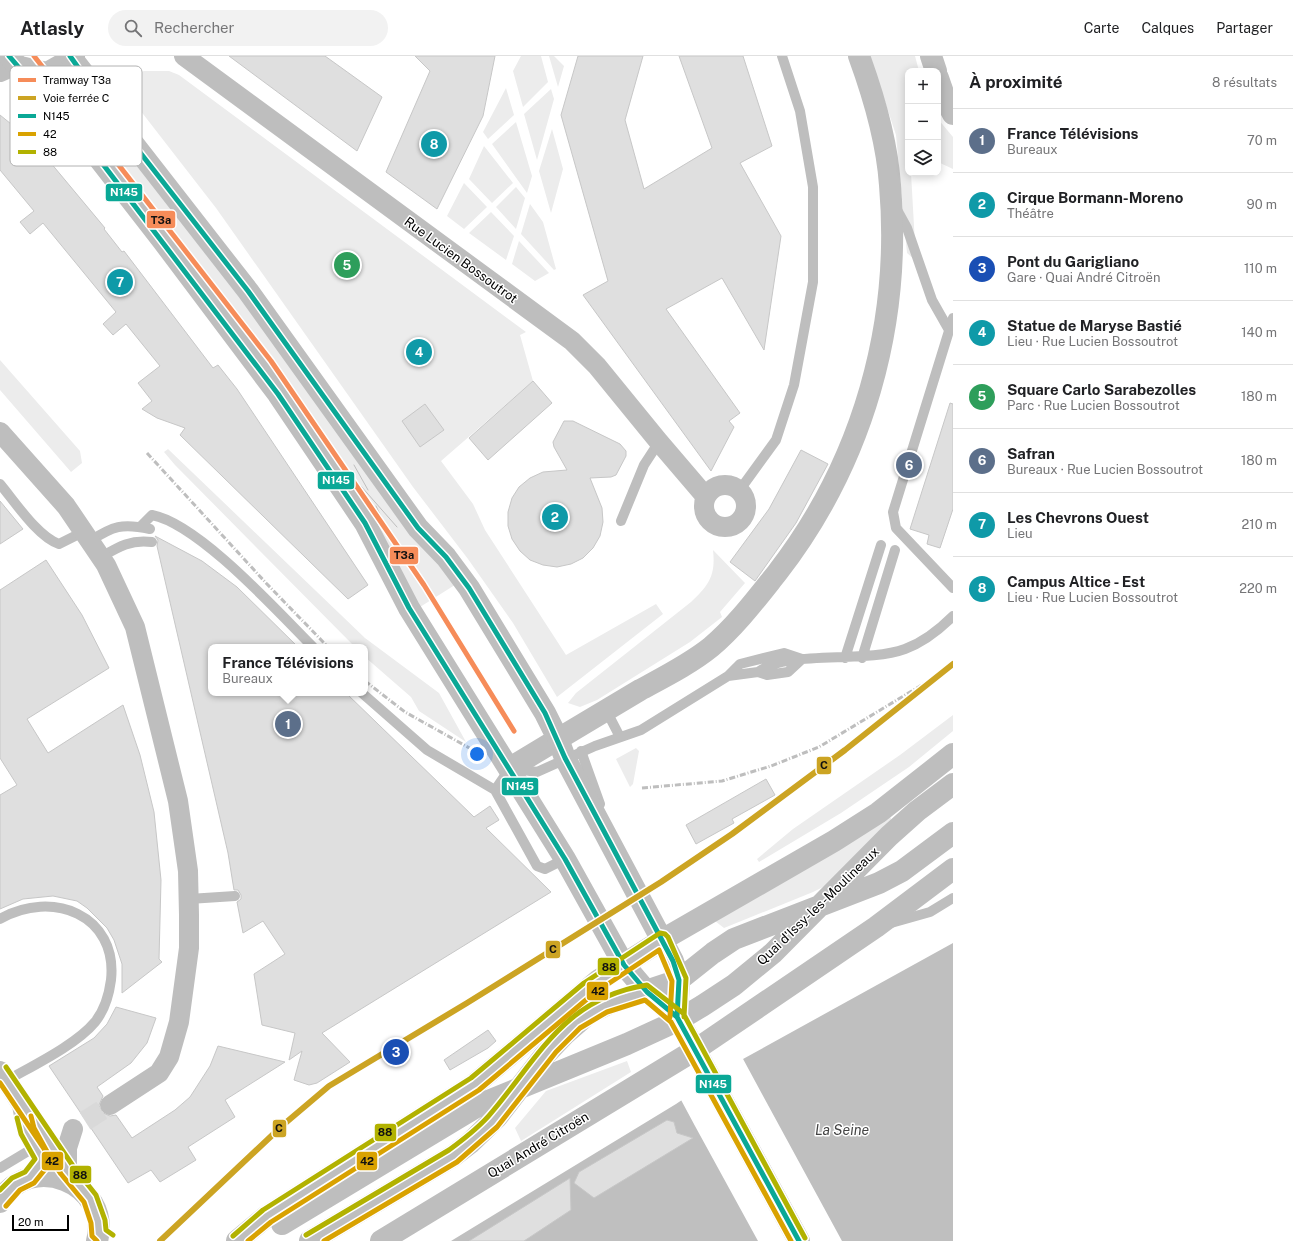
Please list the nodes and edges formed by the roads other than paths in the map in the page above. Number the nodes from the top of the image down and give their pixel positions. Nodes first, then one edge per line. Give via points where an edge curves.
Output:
1 (184, 56) edge
2 (782, 56) edge
3 (859, 56) edge
4 (932, 56) edge
5 (72, 57) edge
6 (12, 62) edge
7 (26, 66) edge
8 (57, 66) edge
9 (79, 66) edge
10 (942, 83) edge
11 (953, 114) edge
12 (142, 155) edge
13 (105, 166) edge
14 (890, 197) junction
15 (953, 318) edge
16 (949, 330) junction
17 (0, 432) edge
18 (659, 442) junction
19 (0, 484) edge
20 (739, 491) junction
21 (706, 497) junction
22 (621, 521) dead end
23 (152, 542) dead end
24 (91, 543) junction
25 (881, 545) dead end
26 (895, 550) dead end
27 (953, 588) edge
28 (953, 616) edge
29 (310, 644) edge
30 (845, 658) junction
31 (862, 658) junction
32 (802, 659) junction
33 (728, 676) junction
34 (365, 696) edge
35 (606, 710) junction
36 (620, 737) junction
37 (568, 749) junction
38 (953, 754) edge
39 (510, 768) junction
40 (953, 784) edge
41 (495, 790) junction
42 (953, 833) edge
43 (566, 859) junction
44 (953, 869) edge
45 (235, 896) dead end
46 (953, 898) edge
47 (189, 899) junction
48 (0, 919) edge
49 (876, 927) junction
50 (662, 940) junction
51 (624, 965) junction
52 (679, 980) junction
53 (647, 992) junction
54 (677, 1019) junction
55 (3, 1076) edge
56 (110, 1105) tunnel mouth
57 (44, 1152) junction
58 (0, 1168) edge
59 (67, 1170) junction
60 (15, 1185) edge
61 (82, 1190) junction
62 (0, 1202) edge
63 (101, 1239) edge
64 (237, 1241) edge
65 (250, 1241) edge
66 (310, 1241) edge
67 (380, 1241) edge
68 (799, 1241) edge

1 - 18 street, Rue Lucien Bossoutrot via 572,341 597,366
2 - 20 lane via 800,111 812,187 813,282 794,385 776,440
3 - 14 main road via 884,140
4 - 10 main road
5 - 8 street
5 - 9 main road
6 - 7 street
10 - 11 main road
12 - 37 main road via 248,291 418,528 446,557 469,588
13 - 39 main road via 278,394 365,523 409,608
14 - 16 lane via 907,228 932,300
14 - 35 main road via 892,239 887,312 875,373 858,429 818,514 765,588 712,646
15 - 16 lane
16 - 27 lane via 893,512 899,532
17 - 24 street via 66,506
18 - 21 street, Rue Lucien Bossoutrot
18 - 22 lane via 644,465
19 - 24 lane via 43,534 54,542
20 - 21 street via 722,486
20 - 21 street via 745,499 744,514 740,521 727,527 720,526 708,518 704,504
23 - 24 lane via 140,540 123,544
24 - 29 lane via 110,528 117,526 145,528 152,515 167,520 199,540 232,568
24 - 47 street via 135,627 178,801 188,871
25 - 30 lane
26 - 31 lane
28 - 31 lane via 932,636 905,649
30 - 31 lane
30 - 32 lane
32 - 33 lane via 788,672
32 - 33 lane via 784,653 740,664
33 - 36 lane via 641,730
34 - 41 lane via 427,750
35 - 36 lane
35 - 37 main road
36 - 37 lane
37 - 39 main road
37 - 50 main road via 618,856
38 - 50 main road via 878,813 834,842
39 - 41 lane
39 - 43 main road
40 - 54 main road, Quai d'Issy-les-Moulineaux via 889,836 773,953 734,985
41 - 43 lane via 537,866 545,869
42 - 52 main road via 908,867 879,883 734,939 713,952
43 - 51 main road
44 - 49 main road
45 - 47 lane
46 - 49 lane via 930,912
47 - 56 street via 186,981 179,1022 169,1057 159,1073
48 - 55 lane via 22,908 66,908 98,930 108,950 112,969 108,997 94,1023 74,1040
49 - 67 main road, Quai André Citroën via 695,1050
50 - 51 main road
50 - 52 main road
51 - 53 main road
51 - 64 main road via 589,988 475,1084 267,1216
52 - 53 main road
52 - 54 main road
53 - 54 main road
53 - 66 main road via 610,1003 588,1014 565,1034 497,1117 454,1156
54 - 65 main road via 627,1044 481,1104
54 - 68 main road
55 - 57 street via 22,1105 27,1131
57 - 58 lane
57 - 59 lane
57 - 59 street via 79,1125 68,1148
57 - 60 street
59 - 61 street
60 - 61 main road via 43,1176 57,1177 70,1181
60 - 62 main road
61 - 63 main road via 95,1210

